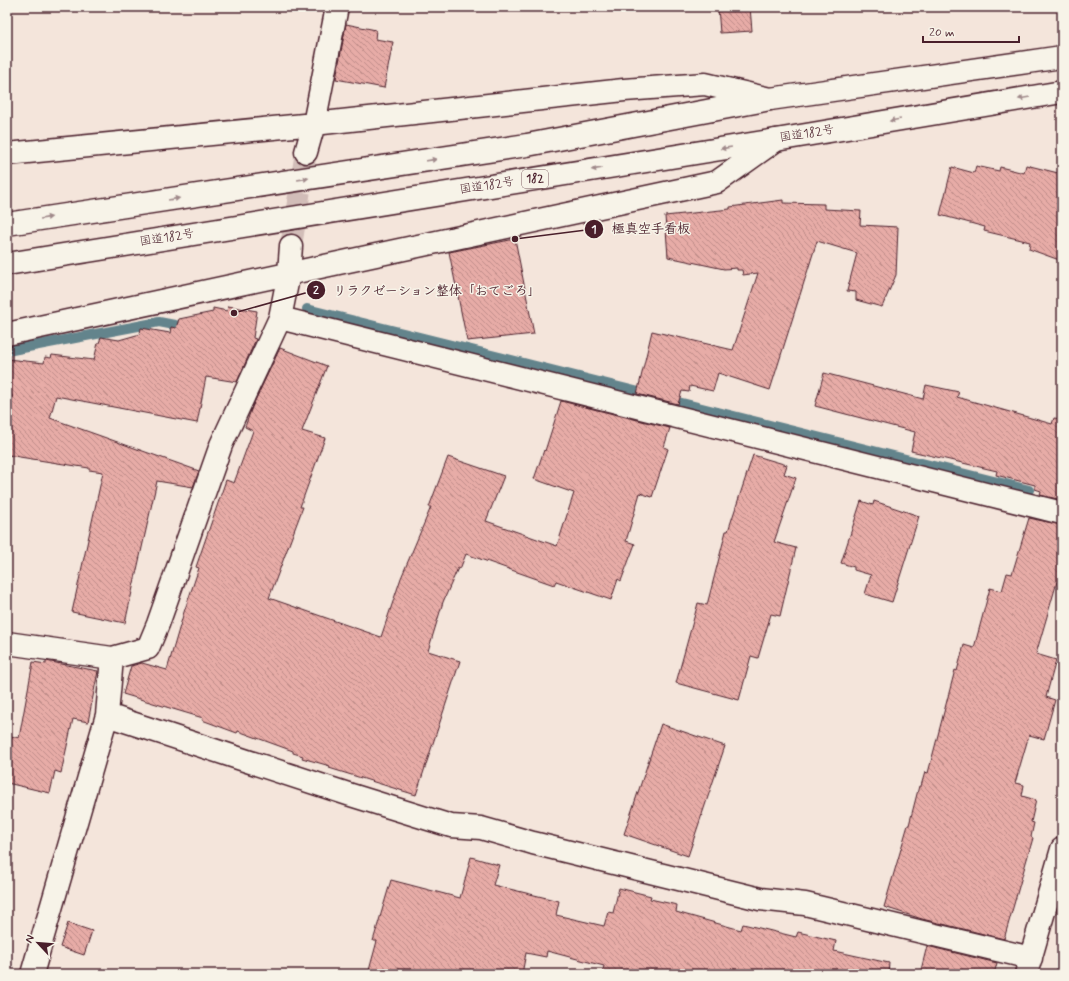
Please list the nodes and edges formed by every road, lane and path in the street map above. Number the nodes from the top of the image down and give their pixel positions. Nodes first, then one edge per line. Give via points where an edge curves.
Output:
1 (337, 7) edge
2 (1062, 57) edge
3 (1062, 92) edge
4 (770, 99) junction
5 (314, 124) junction
6 (776, 140) junction
7 (306, 152) tunnel mouth
8 (7, 154) edge
9 (7, 224) edge
10 (291, 246) tunnel mouth
11 (7, 264) edge
12 (290, 273) junction
13 (280, 318) junction
14 (7, 334) edge
15 (1062, 513) edge
16 (7, 643) edge
17 (112, 658) junction
18 (107, 715) junction
19 (1062, 849) edge
20 (1028, 966) edge
21 (32, 974) edge

1 - 5 main road
2 - 4 main road
3 -> 6 main road, 国道182号 / 182
4 - 5 main road via 705,84 624,90
9 -> 4 main road via 527,145
5 - 7 main road
5 - 8 main road
6 -> 11 main road, 国道182号 / 182
6 - 12 main road via 717,182
10 - 12 main road
12 - 13 main road
12 - 14 main road
13 - 15 main road
13 - 17 main road via 221,445 148,648
16 - 17 main road
17 - 18 main road
18 - 20 main road via 451,826 481,828 760,899 805,904
18 - 21 main road
19 - 20 main road

